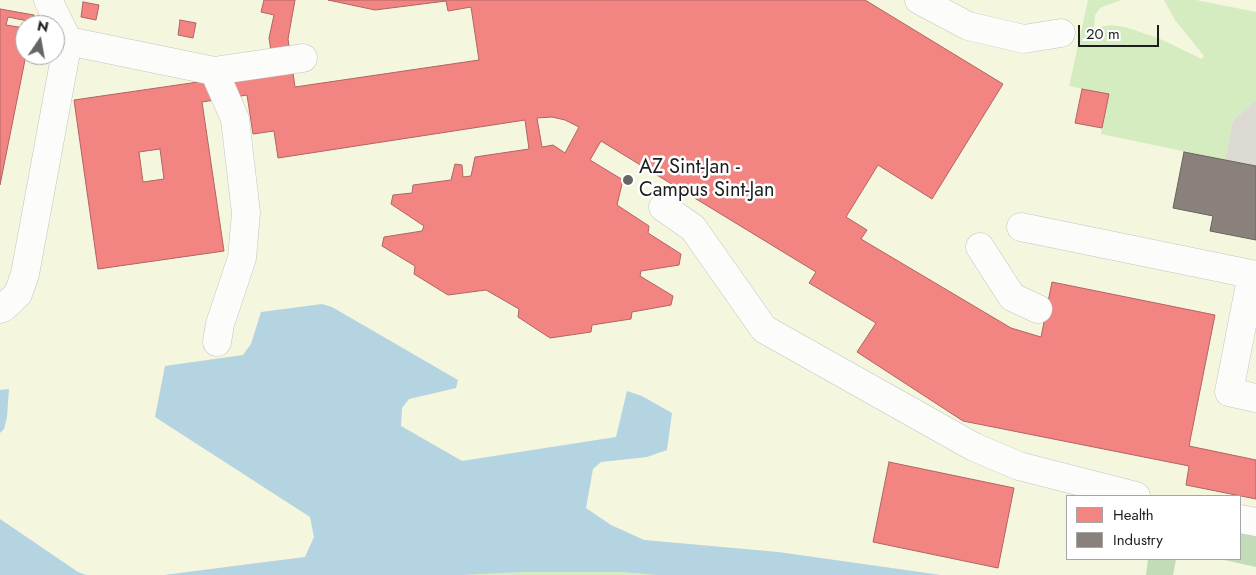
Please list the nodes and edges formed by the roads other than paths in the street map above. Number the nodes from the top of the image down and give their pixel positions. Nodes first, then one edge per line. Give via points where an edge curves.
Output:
1 (48, 0) edge
2 (919, 0) edge
3 (1061, 33) dead end
4 (68, 41) junction
5 (303, 58) dead end
6 (214, 70) junction
7 (663, 207) dead end
8 (1021, 226) dead end
9 (980, 247) dead end
10 (1254, 274) edge
11 (0, 309) edge
12 (1038, 309) dead end
13 (217, 342) dead end
14 (1256, 398) edge
15 (1132, 495) edge
16 (1241, 519) edge
17 (1256, 522) edge

1 - 4 lane
2 - 3 lane via 968,26 1024,39
4 - 6 lane
4 - 11 lane via 25,274 18,294
5 - 6 lane
6 - 13 lane via 235,119 246,213 242,258
7 - 15 lane via 693,228 764,329 974,447 1019,466
8 - 10 lane
9 - 12 lane via 1012,297
10 - 14 lane via 1229,392
16 - 17 lane

